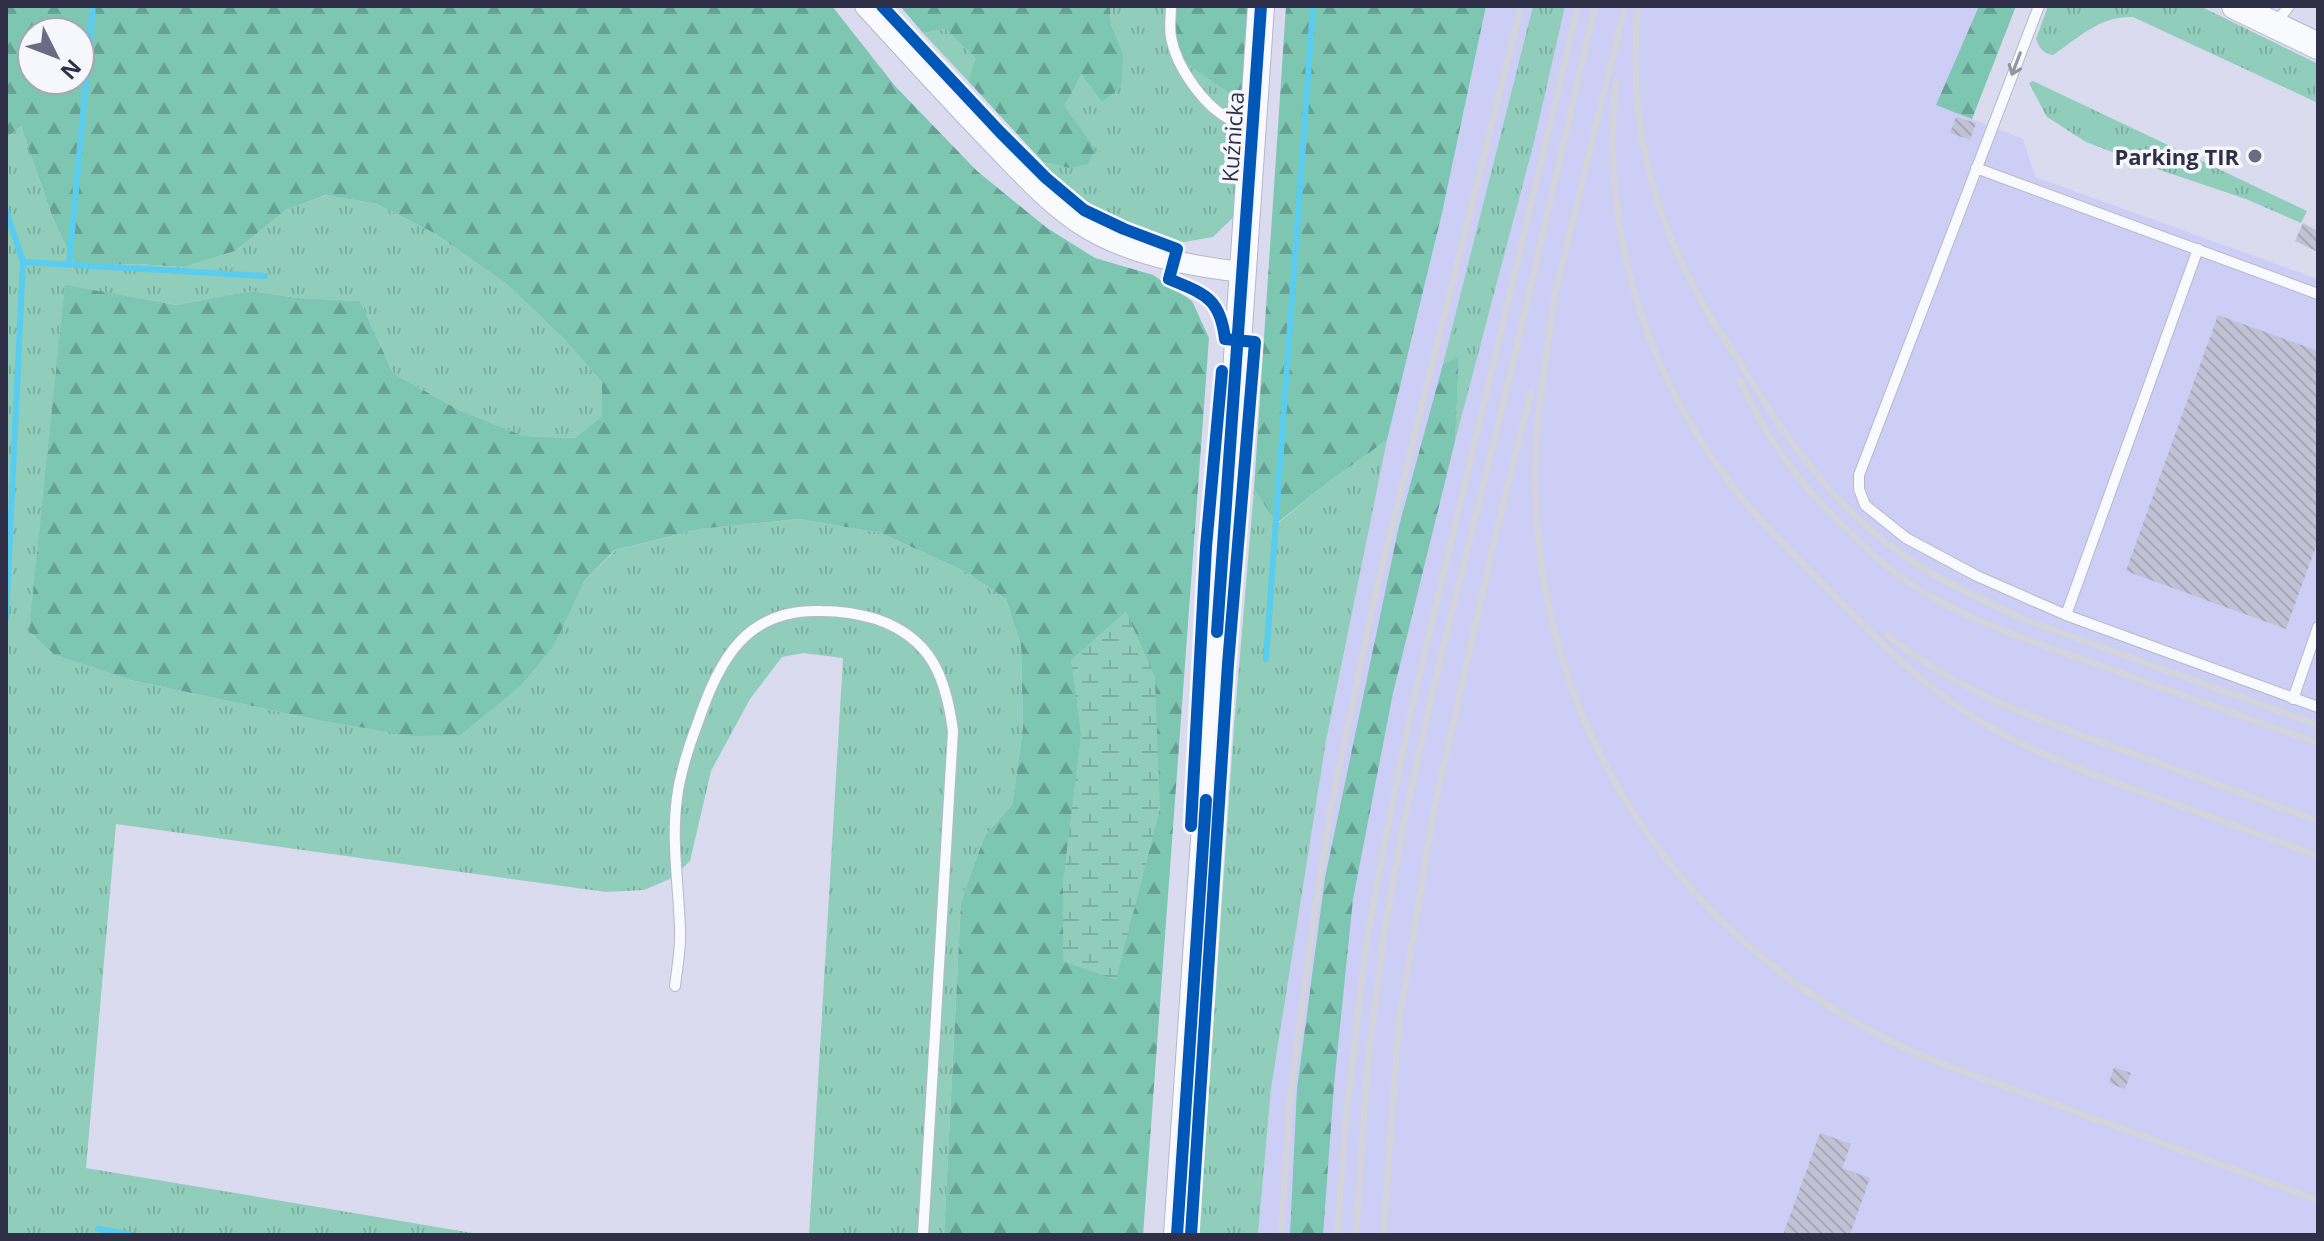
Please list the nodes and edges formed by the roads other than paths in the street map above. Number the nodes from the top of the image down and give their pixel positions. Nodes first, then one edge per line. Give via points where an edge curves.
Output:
1 (865, 6) edge
2 (1171, 6) edge
3 (1261, 6) edge
4 (2039, 6) edge
5 (2235, 6) edge
6 (2282, 15) edge
7 (2318, 46) edge
8 (1253, 126) junction
9 (1976, 168) junction
10 (2198, 249) junction
11 (1243, 272) junction
12 (2318, 294) edge
13 (2066, 615) junction
14 (2318, 627) edge
15 (2293, 699) junction
16 (2318, 707) edge
17 (675, 986) dead end
18 (923, 1235) edge
19 (1177, 1235) edge

1 - 11 street via 1041,194 1080,224 1173,261
2 - 8 lane via 1176,60 1219,112
3 - 8 street, Kuźnicka
4 -> 9 lane
5 - 6 street
6 - 7 street
8 - 11 street, Kuźnicka
9 - 10 lane
9 - 13 lane via 1859,475 1859,489 1865,505 1906,538
10 - 12 lane
10 - 13 lane
11 - 19 street, Kuźnicka
13 - 15 lane
14 - 15 lane
15 - 16 lane
17 - 18 lane via 680,935 677,797 701,712 727,656 765,621 803,610 876,619 903,632 927,651 940,674 953,731

